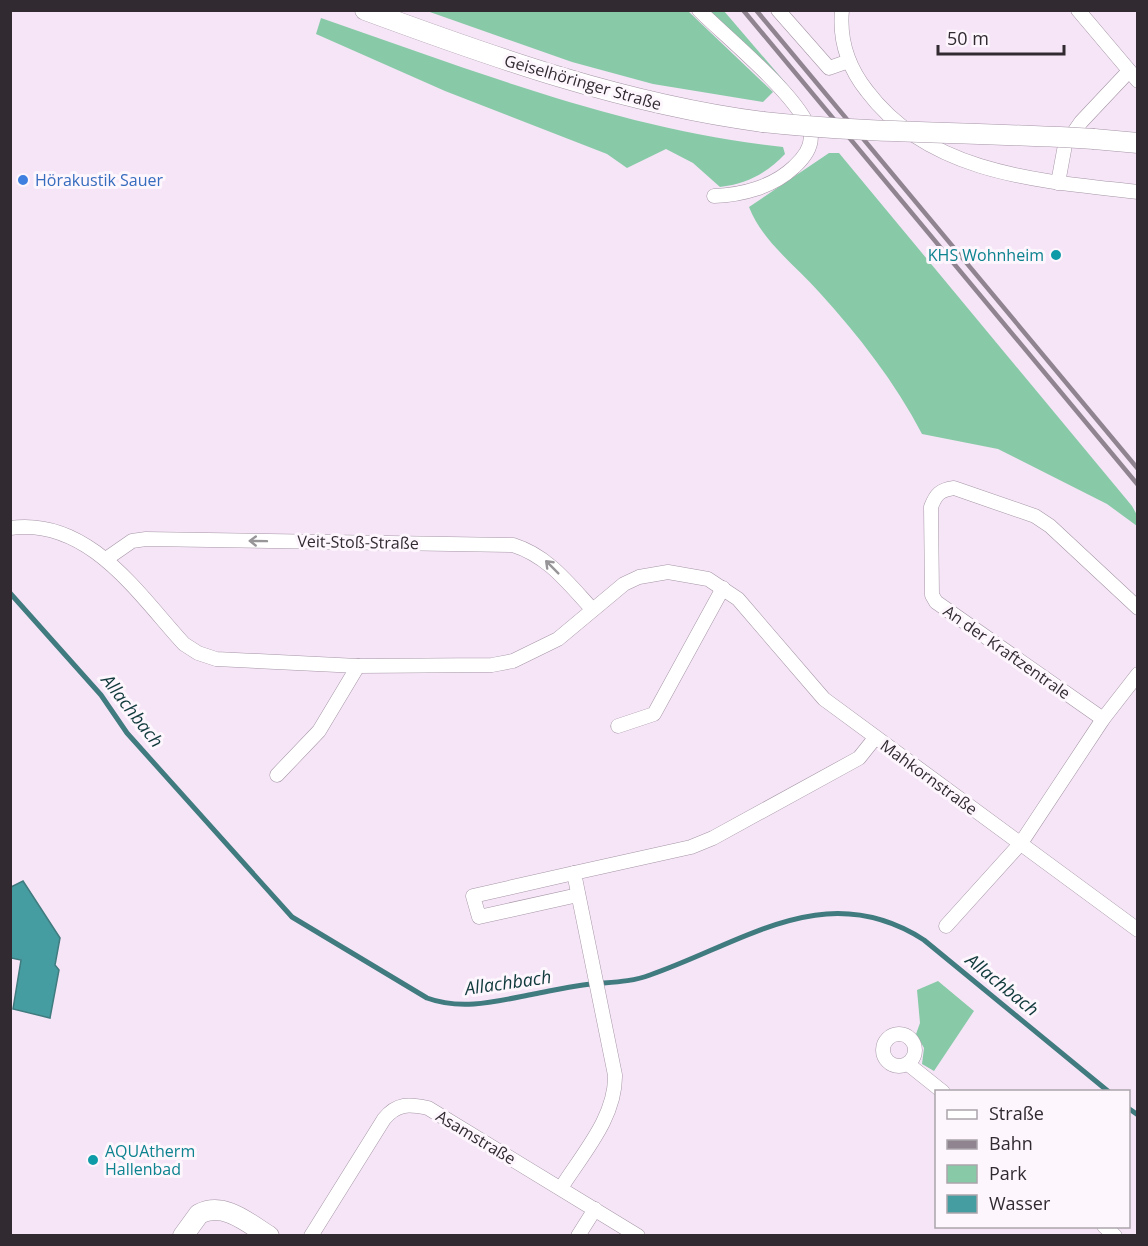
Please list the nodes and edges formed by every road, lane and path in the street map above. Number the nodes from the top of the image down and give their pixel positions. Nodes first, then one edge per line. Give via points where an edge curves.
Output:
1 (364, 10) edge
2 (699, 10) edge
3 (778, 10) edge
4 (842, 10) edge
5 (1078, 10) edge
6 (849, 62) junction
7 (1133, 76) edge
8 (1137, 143) edge
9 (1058, 183) junction
10 (1137, 192) edge
11 (714, 196) dead end
12 (10, 528) edge
13 (106, 559) junction
14 (723, 588) junction
15 (1137, 608) edge
16 (592, 609) junction
17 (357, 666) junction
18 (1137, 674) edge
19 (1103, 719) junction
20 (618, 726) dead end
21 (875, 738) junction
22 (277, 775) dead end
23 (1021, 843) junction
24 (574, 873) junction
25 (515, 886) junction
26 (578, 895) junction
27 (520, 908) junction
28 (946, 926) dead end
29 (1137, 930) edge
30 (908, 1064) dead end
31 (941, 1090) edge
32 (561, 1188) junction
33 (595, 1209) junction
34 (183, 1236) edge
35 (269, 1236) edge
36 (311, 1236) edge
37 (578, 1236) edge
38 (638, 1236) edge

1 - 8 main road, Geiselhöringer Straße, bridge via 512,64 588,87 688,110 840,130 1017,134
2 - 11 street via 785,94 810,133 804,158 789,172 741,195
3 - 6 street via 829,68
4 - 6 street
5 - 7 street
6 - 9 street via 874,102 934,149 972,165
7 - 9 street via 1081,122 1065,145
9 - 10 street
12 - 13 street via 35,527 55,532 89,545
16 -> 13 street, Veit-Stoß-Straße via 547,561 513,545 146,538 132,541
13 - 17 street via 184,644 198,653 216,658
14 - 16 street via 692,574 654,573 624,584
14 - 20 street via 654,714
14 - 21 street via 738,599 824,699
15 - 19 street, An der Kraftzentrale via 1035,516 954,488 936,494 931,507 932,595 936,602
16 - 17 street via 558,639 513,661 472,667
17 - 22 street via 319,731
18 - 19 street
19 - 23 street
21 - 23 street, Mahkornstraße
21 - 24 street, Mahkornstraße via 859,758 713,838 691,847
23 - 28 street
23 - 29 street, Mahkornstraße
24 - 25 street, Mahkornstraße
24 - 26 street
25 - 27 street
25 - 27 street, Mahkornstraße via 473,896 478,918
26 - 27 street, Mahkornstraße
26 - 32 street via 615,1091 611,1108
30 - 31 street
32 - 33 street, Asamstraße
32 - 36 street, Asamstraße via 428,1108 401,1106 384,1119
33 - 37 street
33 - 38 street, Asamstraße
34 - 35 main road via 199,1214 216,1209 237,1216

